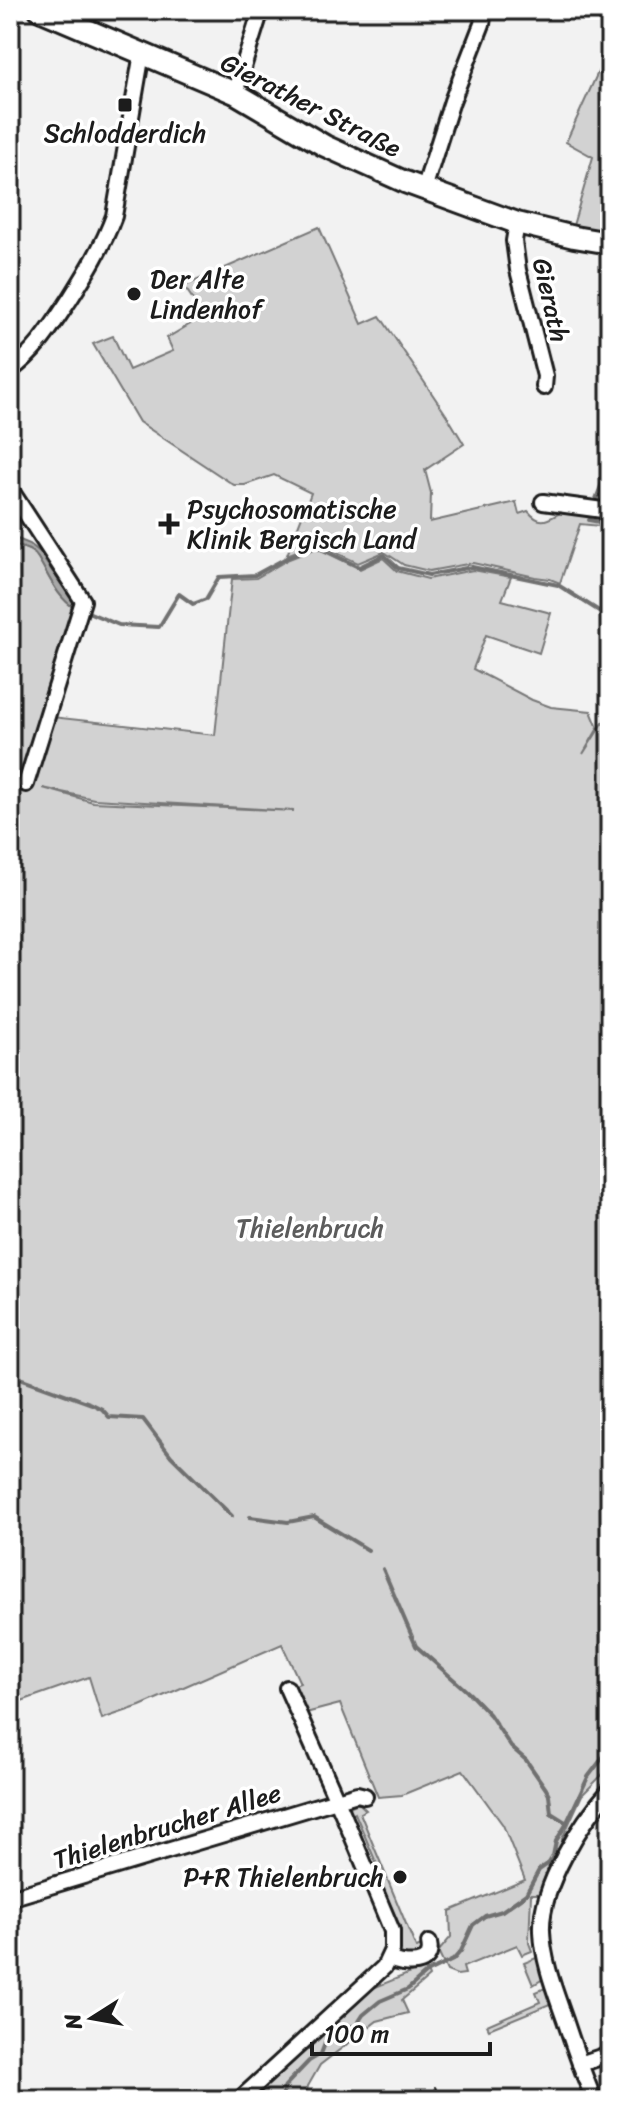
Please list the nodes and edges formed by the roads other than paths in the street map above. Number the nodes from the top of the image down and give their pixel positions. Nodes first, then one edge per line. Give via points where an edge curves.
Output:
1 (40, 10) edge
2 (261, 10) edge
3 (484, 10) edge
4 (142, 53) junction
5 (235, 93) junction
6 (424, 189) junction
7 (517, 223) junction
8 (610, 243) edge
9 (10, 371) edge
10 (544, 387) dead end
11 (10, 489) edge
12 (543, 502) dead end
13 (610, 511) edge
14 (26, 784) dead end
15 (287, 1688) dead end
16 (610, 1790) edge
17 (365, 1796) dead end
18 (337, 1800) junction
19 (10, 1898) edge
20 (429, 1943) dead end
21 (389, 1959) junction
22 (610, 2054) edge
23 (580, 2064) junction
24 (239, 2100) edge
25 (594, 2100) edge

1 - 4 street, Gierather Straße
2 - 5 street
3 - 6 street
4 - 5 street, Gierather Straße
4 - 9 street via 107,235 39,345
5 - 6 street, Gierather Straße via 325,146
6 - 7 street, Gierather Straße
7 - 8 street, Gierather Straße
7 - 10 street, Gierath via 518,270
11 - 14 street via 82,596
12 - 13 street
15 - 18 street
16 - 23 street via 573,1840 543,1914 551,1983
17 - 18 street, Thielenbrucher Allee
18 - 19 street, Thielenbrucher Allee
18 - 21 street via 392,1931
20 - 21 street via 429,1956 410,1965
21 - 24 street
22 - 23 street
23 - 25 street

